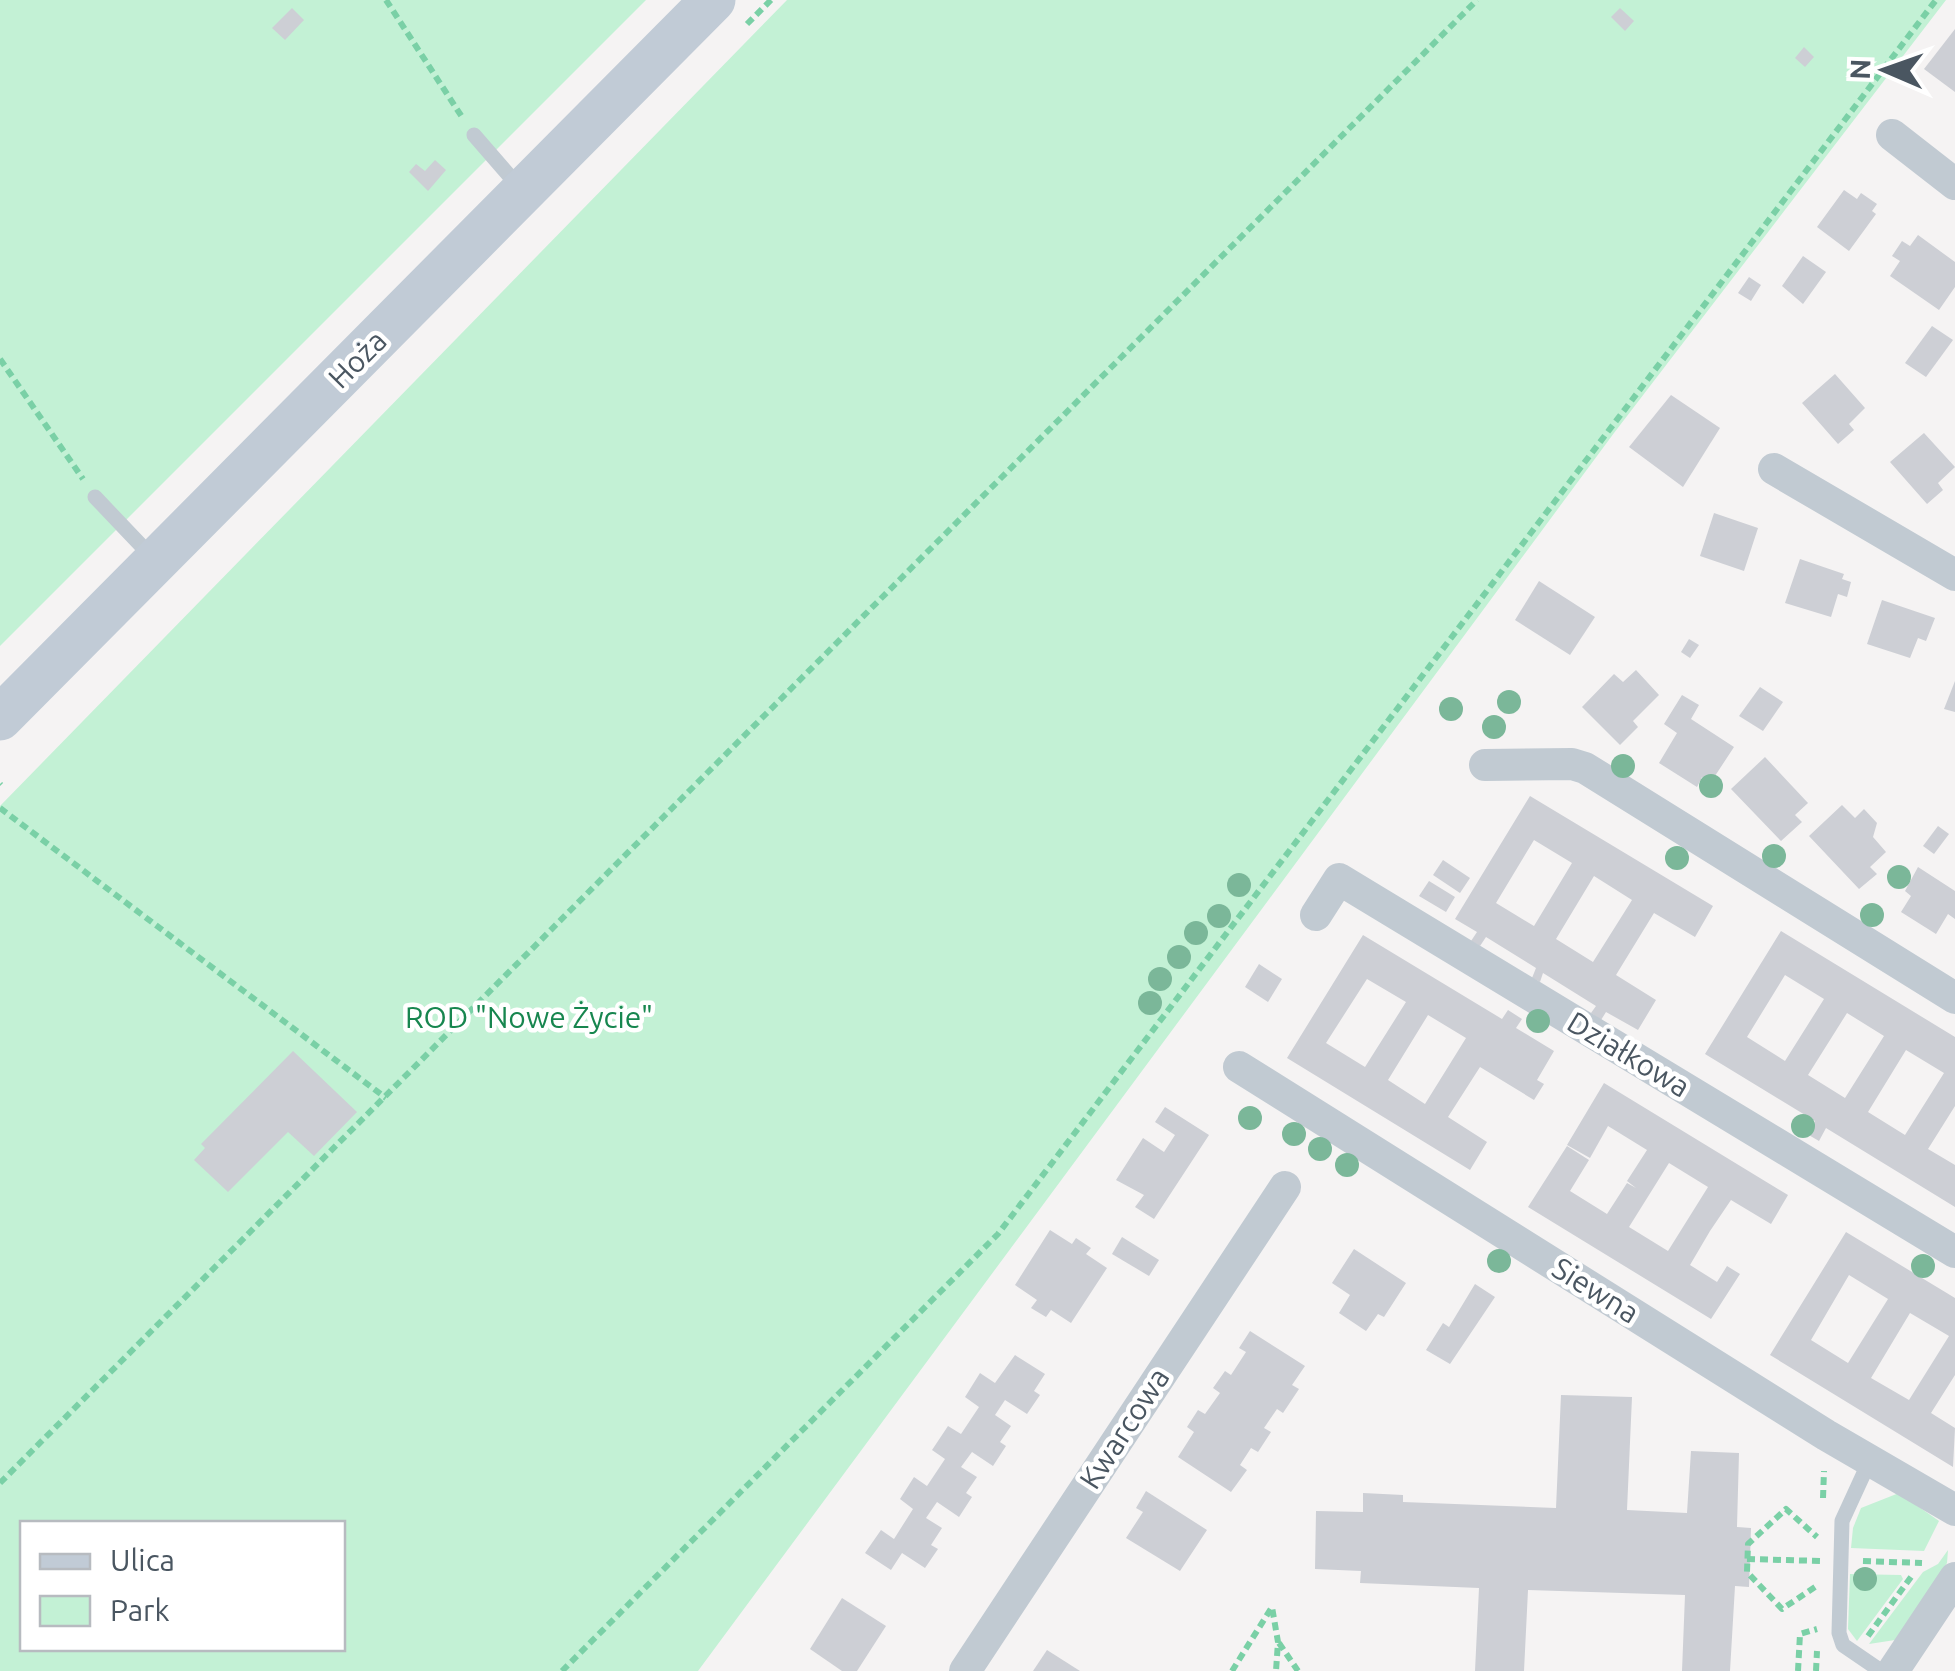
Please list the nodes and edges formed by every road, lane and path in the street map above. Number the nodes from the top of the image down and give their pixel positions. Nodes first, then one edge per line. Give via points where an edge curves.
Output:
1 (386, 0) edge
2 (713, 0) edge
3 (1476, 0) edge
4 (1936, 0) edge
5 (474, 135) joint
6 (1892, 135) dead end
7 (1955, 184) edge
8 (523, 191) junction
9 (0, 358) edge
10 (1774, 469) dead end
11 (95, 497) joint
12 (156, 561) junction
13 (1955, 575) edge
14 (0, 718) edge
15 (1484, 765) dead end
16 (0, 808) edge
17 (1316, 914) dead end
18 (1955, 998) edge
19 (1239, 1067) dead end
20 (386, 1098) junction
21 (1285, 1187) dead end
22 (1955, 1252) edge
23 (1870, 1460) junction
24 (0, 1484) edge
25 (1955, 1510) edge
26 (1810, 1530) dead end
27 (1748, 1558) junction
28 (1840, 1561) junction
29 (1922, 1562) dead end
30 (1955, 1578) edge
31 (1808, 1593) dead end
32 (1818, 1629) dead end
33 (1278, 1642) junction
34 (562, 1671) edge
35 (965, 1671) edge
36 (1232, 1671) edge
37 (1276, 1671) edge
38 (1298, 1671) edge
39 (1798, 1671) edge
40 (1881, 1671) edge
41 (1893, 1671) edge

1 - 5 path
2 - 8 street, Hoża
3 - 20 path
4 - 34 path via 998,1234
5 - 8 lane
6 - 7 street
8 - 12 street, Hoża
9 - 11 path
10 - 13 street
11 - 12 lane
12 - 14 street, Hoża
15 - 18 street via 1585,768
16 - 20 path
17 - 22 street, Działkowa via 1339,879
19 - 23 street, Siewna
20 - 24 path
21 - 35 street, Kwarcowa
23 - 25 street, Siewna
23 - 28 lane via 1845,1508
26 - 27 path via 1786,1509 1748,1544
27 - 28 path
27 - 31 path via 1748,1572 1782,1609
28 - 29 path
28 - 40 lane via 1840,1639
30 - 41 street
32 - 39 path via 1800,1634
33 - 36 path via 1272,1607
33 - 37 path
33 - 38 path

